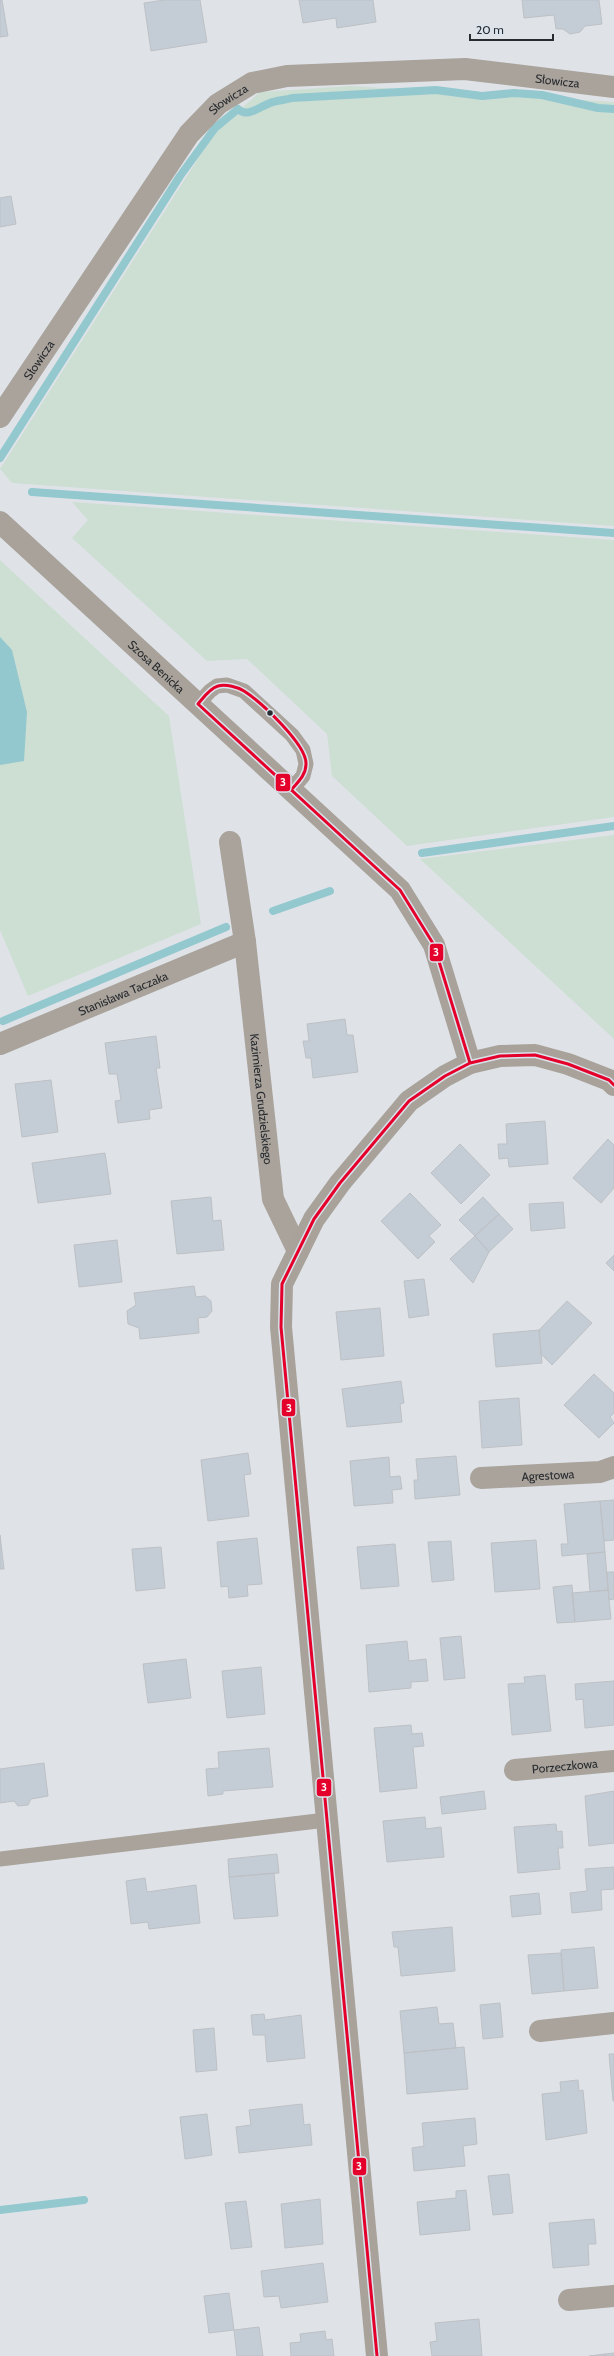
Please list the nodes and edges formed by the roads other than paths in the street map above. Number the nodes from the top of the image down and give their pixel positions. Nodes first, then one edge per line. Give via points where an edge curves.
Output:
1 (614, 87) edge
2 (0, 417) edge
3 (0, 522) edge
4 (198, 704) junction
5 (291, 790) junction
6 (230, 842) dead end
7 (245, 942) junction
8 (0, 1044) edge
9 (470, 1063) junction
10 (614, 1085) edge
11 (298, 1251) junction
12 (614, 1467) edge
13 (481, 1478) dead end
14 (614, 1761) edge
15 (515, 1770) dead end
16 (326, 1820) junction
17 (0, 1859) edge
18 (614, 2023) edge
19 (540, 2031) dead end
20 (614, 2296) edge
21 (569, 2300) dead end
22 (377, 2356) edge

1 - 2 street, Słowicza via 465,69 287,76 252,83 218,104 189,134
3 - 4 street, Szosa Benicka
4 - 5 street, Szosa Benicka
4 - 5 lane via 217,686 227,685 244,691 292,735 303,750 306,764 303,776
5 - 9 street, Szosa Benicka via 400,890 434,945
6 - 7 street, Kazimierza Grudzielskiego
7 - 8 street, Stanisława Taczaka
7 - 11 street, Kazimierza Grudzielskiego via 273,1199
9 - 10 street via 500,1056 535,1055 568,1064 609,1080
9 - 11 street via 445,1076 410,1101 336,1189 314,1219
11 - 16 street via 282,1284 281,1327
12 - 13 street, Agrestowa via 600,1472
14 - 15 street, Porzeczkowa
16 - 17 lane
16 - 22 street
18 - 19 street
20 - 21 street

